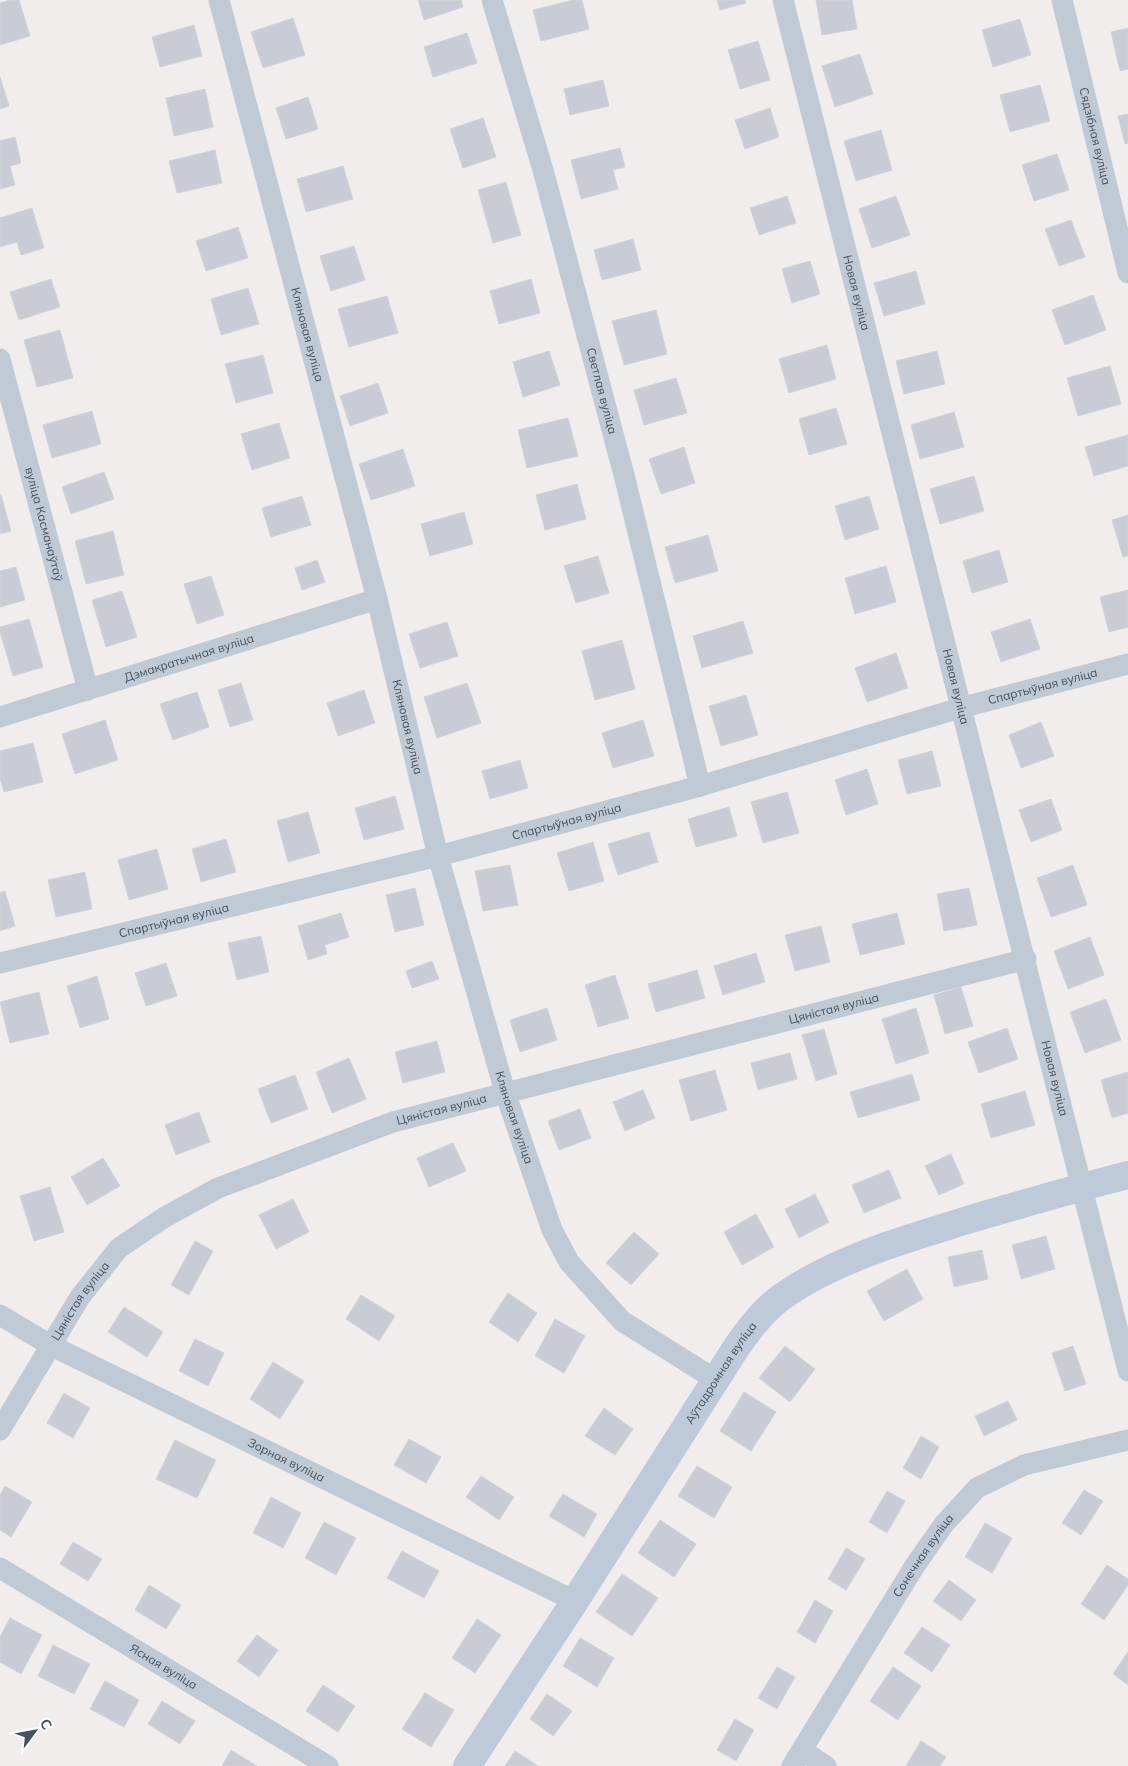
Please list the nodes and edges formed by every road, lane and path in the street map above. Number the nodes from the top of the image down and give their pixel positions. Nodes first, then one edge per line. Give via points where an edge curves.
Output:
1 (219, 0) edge
2 (492, 0) edge
3 (783, 0) edge
4 (1062, 0) edge
5 (1128, 273) edge
6 (0, 359) edge
7 (376, 599) junction
8 (1128, 664) edge
9 (88, 690) junction
10 (960, 708) junction
11 (0, 717) edge
12 (700, 786) junction
13 (438, 856) junction
14 (1026, 959) junction
15 (0, 964) edge
16 (505, 1092) junction
17 (1128, 1175) edge
18 (1082, 1186) junction
19 (0, 1315) edge
20 (50, 1344) junction
21 (1128, 1371) edge
22 (716, 1380) junction
23 (0, 1430) edge
24 (1128, 1440) edge
25 (0, 1568) edge
26 (575, 1601) junction
27 (797, 1758) edge
28 (328, 1766) edge
29 (467, 1766) edge
30 (826, 1766) edge

1 - 7 street, Кляновая вуліца
2 - 12 street, Светлая вуліца via 543,170 616,446
3 - 10 street, Новая вуліца
4 - 5 street, Сядзібная вуліца
6 - 9 street, вуліца Касманаўтаў
7 - 9 street, Дэмакратычная вуліца
7 - 13 street, Кляновая вуліца
8 - 10 street, Спартыўная вуліца
9 - 11 street, Дэмакратычная вуліца
10 - 12 street, Спартыўная вуліца
10 - 14 street, Новая вуліца
12 - 13 street, Спартыўная вуліца
13 - 15 street, Спартыўная вуліца
13 - 16 street, Кляновая вуліца
14 - 16 street, Цяністая вуліца
14 - 18 street, Новая вуліца
16 - 20 street, Цяністая вуліца via 393,1122 218,1188 165,1217 119,1248 80,1297
16 - 22 street, Кляновая вуліца via 552,1230 569,1262 622,1321
17 - 18 street, Аўтадромная вуліца
18 - 21 street, Новая вуліца
18 - 22 street, Аўтадромная вуліца via 887,1244 806,1281 772,1305 745,1334
19 - 20 street, Зорная вуліца
20 - 23 street, Цяністая вуліца
20 - 26 street, Зорная вуліца
22 - 26 street, Аўтадромная вуліца
24 - 27 street, Сонечная вуліца via 1024,1465 977,1488 944,1524 914,1567
25 - 28 street, Ясная вуліца
26 - 29 street, Аўтадромная вуліца
27 - 30 street

